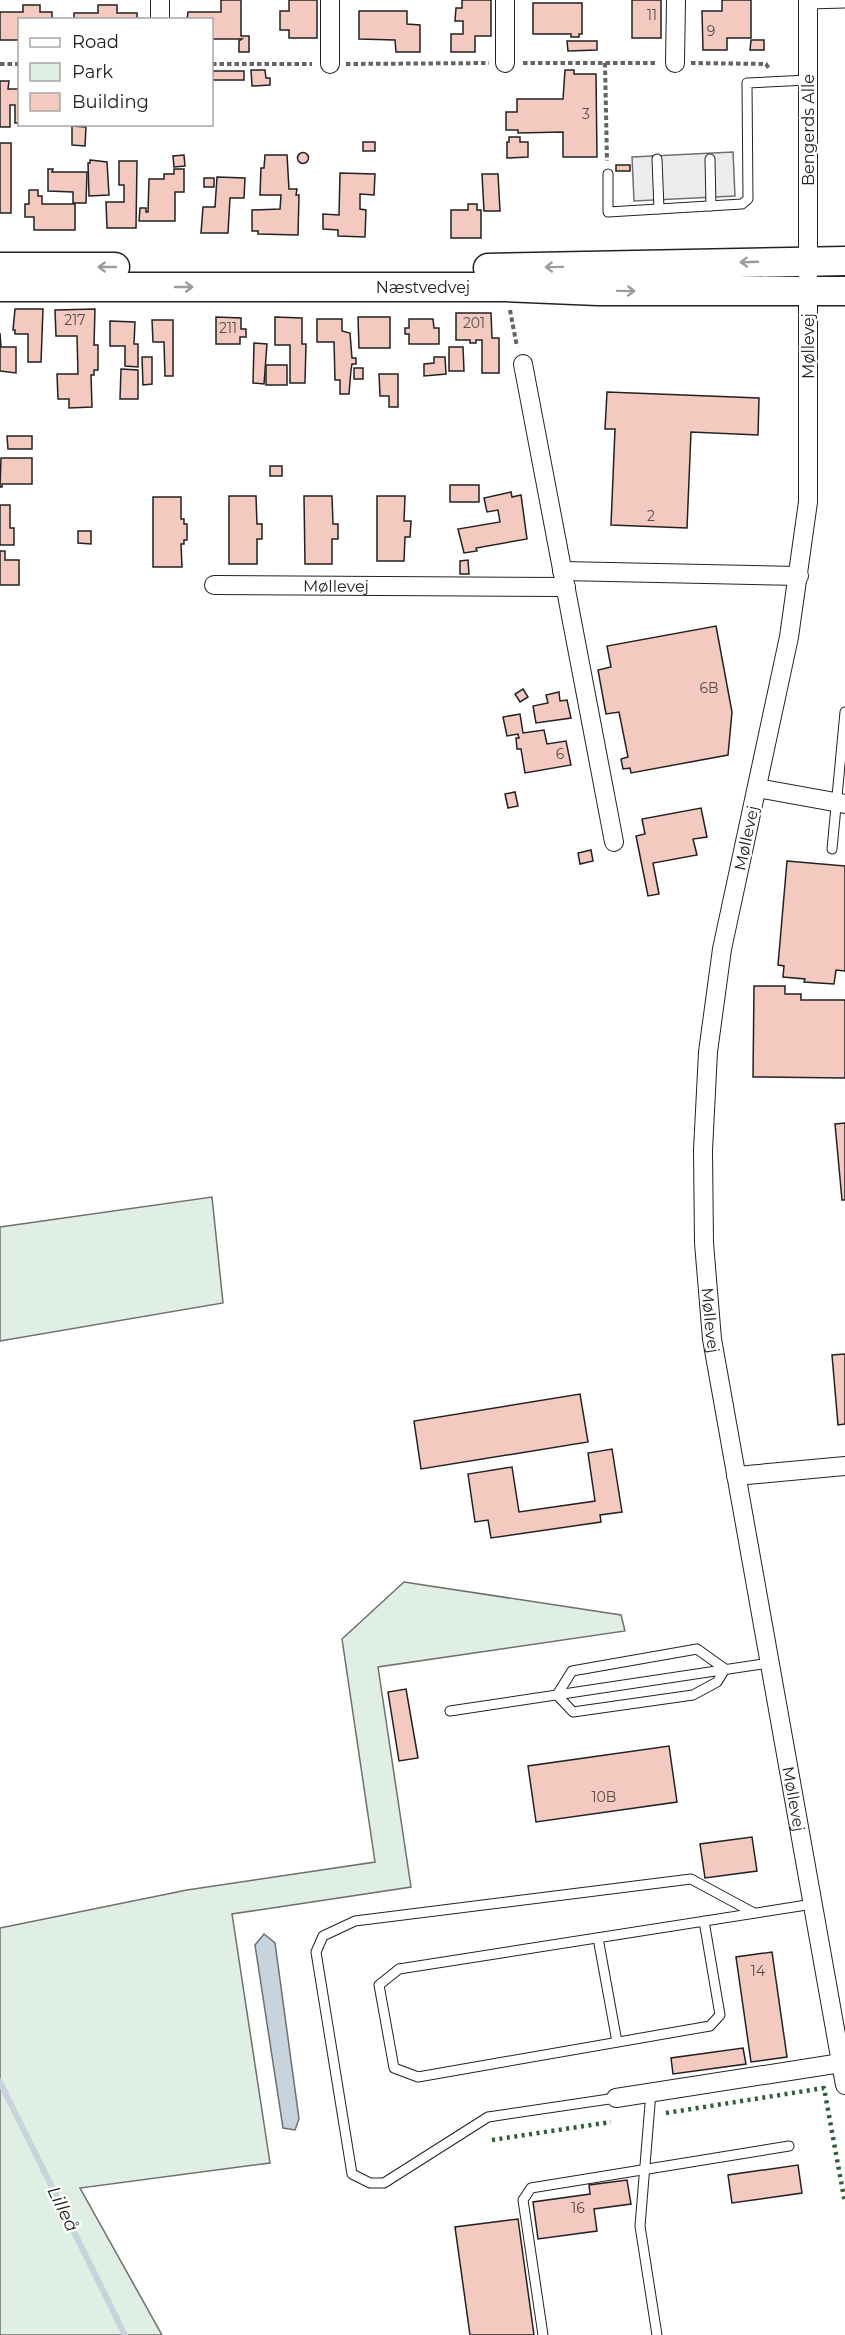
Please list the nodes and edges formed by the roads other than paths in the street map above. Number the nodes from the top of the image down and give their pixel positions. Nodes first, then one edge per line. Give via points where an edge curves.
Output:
1 (160, 0) edge
2 (330, 0) edge
3 (505, 0) edge
4 (676, 0) edge
5 (808, 2) edge
6 (845, 3) edge
7 (160, 18) edge
8 (505, 63) dead end
9 (675, 63) dead end
10 (330, 64) dead end
11 (808, 80) junction
12 (657, 159) dead end
13 (710, 159) dead end
14 (608, 174) road end
15 (711, 206) junction
16 (659, 209) junction
17 (807, 261) junction
18 (845, 261) edge
19 (0, 267) edge
20 (0, 287) edge
21 (845, 291) edge
22 (807, 292) junction
23 (523, 364) road end
24 (799, 576) junction
25 (564, 579) junction
26 (214, 585) dead end
27 (845, 712) edge
28 (843, 759) edge
29 (757, 788) junction
30 (841, 804) edge
31 (614, 842) dead end
32 (832, 849) dead end
33 (845, 1466) edge
34 (736, 1476) junction
35 (769, 1663) junction
36 (725, 1669) junction
37 (557, 1695) junction
38 (450, 1711) dead end
39 (813, 1904) junction
40 (754, 1913) junction
41 (704, 1921) junction
42 (598, 1938) junction
43 (617, 2042) junction
44 (841, 2063) junction
45 (845, 2085) edge
46 (651, 2092) junction
47 (616, 2098) joint
48 (789, 2146) dead end
49 (644, 2171) junction
50 (543, 2335) edge
51 (657, 2335) edge

1 - 7 street
2 - 10 street
3 - 8 street
4 - 9 street
5 - 6 lane
5 - 11 street, Bengerds Alle
11 - 15 lane via 747,83 748,199 742,204
11 - 17 street, Bengerds Alle
12 - 16 lane
13 - 15 lane
14 - 16 lane via 608,212
15 - 16 lane
17 - 18 main road, Næstvedvej
17 -> 19 main road, Næstvedvej via 502,268
17 - 22 street, Møllevej
20 -> 22 main road, Næstvedvej via 506,287
21 - 22 main road, Næstvedvej
22 - 24 street, Møllevej via 808,502
23 - 25 street
24 - 25 street, Møllevej
24 - 29 street, Møllevej
25 - 26 street, Møllevej
25 - 31 street
27 - 28 lane
28 - 30 lane
29 - 30 street
29 - 34 street, Møllevej via 722,949 708,1052 703,1150 704,1243 712,1339
30 - 32 lane
33 - 34 street
34 - 35 street, Møllevej
35 - 36 lane
35 - 39 street, Møllevej
36 - 37 lane
36 - 37 lane via 717,1682 693,1695 573,1712
36 - 37 lane via 697,1649 572,1671
37 - 38 lane
39 - 40 lane
39 - 44 street, Møllevej
40 - 41 lane
40 - 47 lane via 690,1879 355,1921 323,1936 316,1952 352,2174 370,2183 384,2183 488,2116
41 - 42 lane
41 - 43 lane via 720,2015 710,2026
42 - 43 lane
42 - 43 lane via 399,1969 379,1985 392,2058 394,2068 418,2077
44 - 45 street, Møllevej
44 - 46 street
46 - 47 street
46 - 49 lane
48 - 49 lane
49 - 50 lane via 531,2188 523,2200
49 - 51 lane via 640,2226

